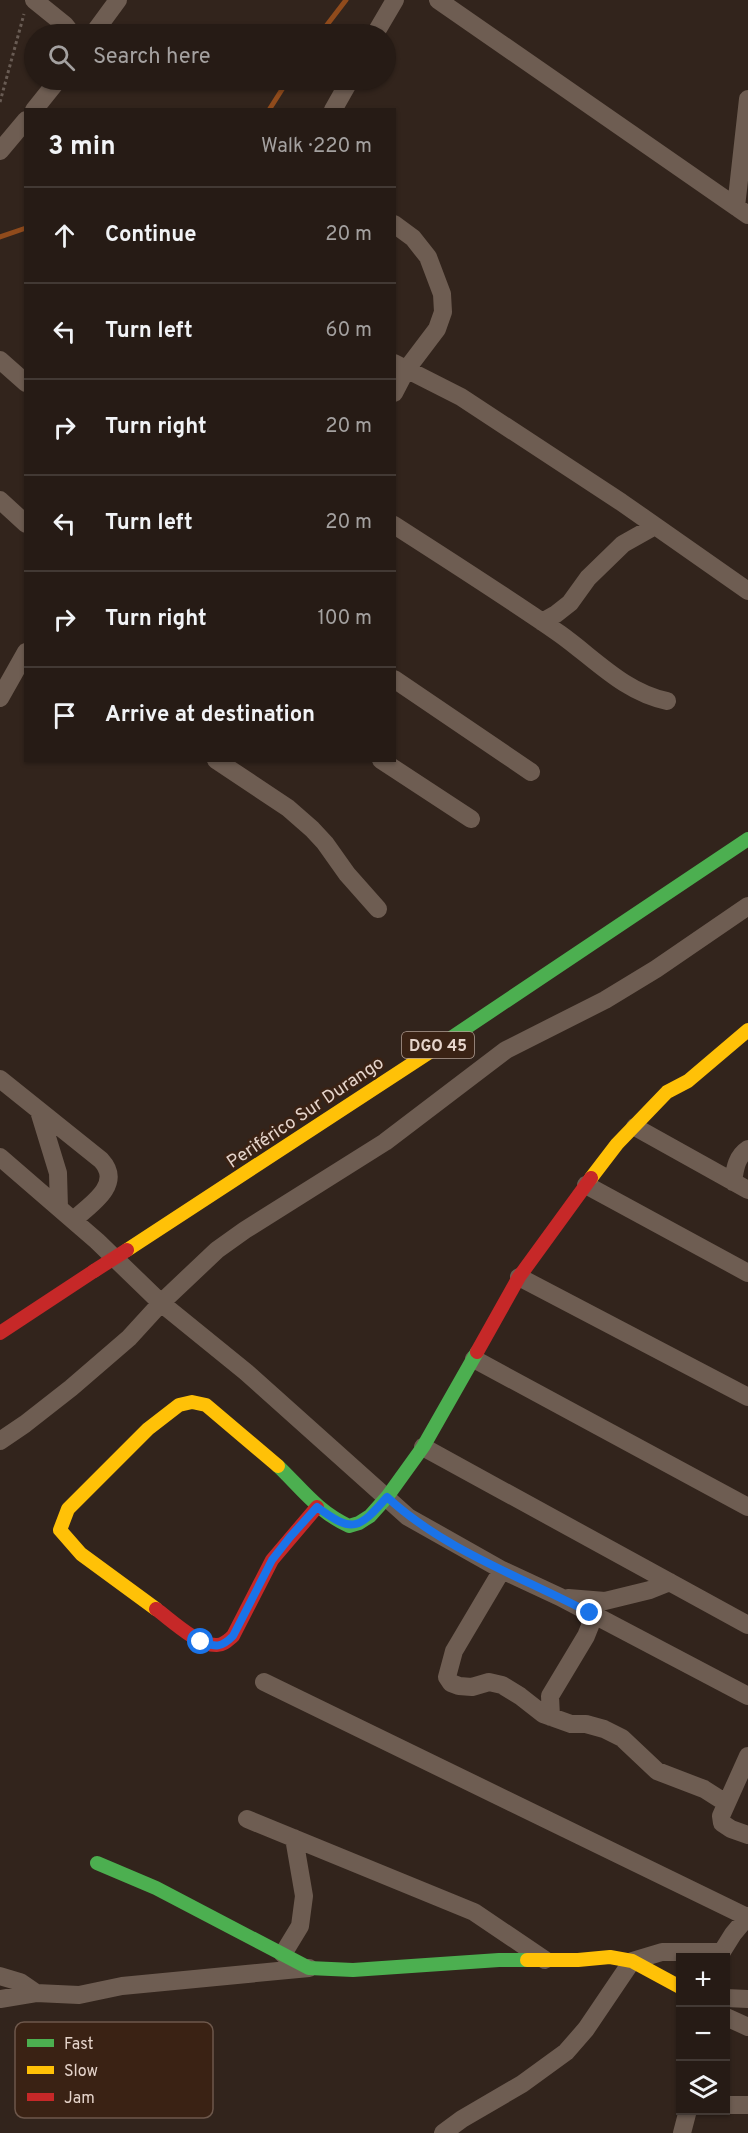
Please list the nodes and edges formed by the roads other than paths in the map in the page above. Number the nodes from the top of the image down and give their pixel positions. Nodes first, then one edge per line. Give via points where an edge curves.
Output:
1 (118, 0) edge
2 (395, 0) edge
3 (438, 0) edge
4 (29, 6) edge
5 (61, 24) edge
6 (100, 24) edge
7 (381, 24) edge
8 (50, 90) edge
9 (344, 90) edge
10 (748, 99) edge
11 (36, 108) edge
12 (334, 108) edge
13 (24, 122) edge
14 (0, 150) edge
15 (742, 211) edge
16 (396, 225) edge
17 (0, 360) edge
18 (400, 366) edge
19 (24, 381) edge
20 (396, 384) edge
21 (0, 501) edge
22 (24, 522) edge
23 (396, 526) edge
24 (655, 526) junction
25 (748, 591) edge
26 (542, 622) junction
27 (24, 656) edge
28 (396, 680) edge
29 (0, 698) edge
30 (667, 701) dead end
31 (219, 762) edge
32 (384, 762) edge
33 (531, 772) dead end
34 (471, 819) dead end
35 (748, 839) edge
36 (748, 906) edge
37 (378, 909) dead end
38 (748, 1030) edge
39 (0, 1079) edge
40 (39, 1111) junction
41 (635, 1127) junction
42 (748, 1149) edge
43 (0, 1157) edge
44 (586, 1185) junction
45 (741, 1186) edge
46 (59, 1208) junction
47 (73, 1220) junction
48 (748, 1273) edge
49 (519, 1277) junction
50 (160, 1303) junction
51 (0, 1333) edge
52 (474, 1359) junction
53 (748, 1397) edge
54 (0, 1441) edge
55 (423, 1447) junction
56 (387, 1497) junction
57 (317, 1507) junction
58 (748, 1507) edge
59 (502, 1570) junction
60 (669, 1582) junction
61 (560, 1597) junction
62 (590, 1613) junction
63 (748, 1625) edge
64 (264, 1682) dead end
65 (748, 1696) edge
66 (551, 1717) junction
67 (748, 1756) edge
68 (726, 1803) junction
69 (247, 1819) dead end
70 (748, 1835) edge
71 (294, 1838) junction
72 (97, 1863) dead end
73 (747, 1917) edge
74 (681, 1953) edge
75 (720, 1953) edge
76 (283, 1954) junction
77 (545, 1960) junction
78 (632, 1961) junction
79 (309, 1968) junction
80 (0, 1976) edge
81 (676, 1984) edge
82 (36, 1993) junction
83 (730, 1998) edge
84 (0, 1999) edge
85 (748, 2000) edge
86 (730, 2019) edge
87 (748, 2028) edge
88 (730, 2105) edge
89 (748, 2105) edge
90 (687, 2115) edge
91 (443, 2133) edge
92 (682, 2133) edge

1 - 6 street
2 - 7 street
3 - 15 street
4 - 5 street
8 - 11 street
9 - 12 street
10 - 15 street
13 - 14 street
16 - 18 street via 414,238 428,257 442,294 443,312 437,330
17 - 19 street
18 - 20 street
18 - 24 street via 461,397
21 - 22 street
23 - 26 street
24 - 25 street
24 - 26 street via 623,544 588,578 570,603
26 - 30 street via 615,678 648,697
27 - 29 street
28 - 33 street
31 - 37 street via 288,808 312,829
32 - 34 street
35 - 51 main road, Periférico Sur Durango / DGO 45, bridge
36 - 50 street via 605,1000 507,1050 385,1142 217,1250
38 - 41 main road via 688,1081 668,1092
39 - 40 street
40 - 46 street via 58,1173
40 - 47 street via 109,1168 110,1178 101,1195
41 - 44 main road
41 - 45 street
42 - 45 street via 735,1166
43 - 46 street
44 - 48 street
44 - 49 main road
46 - 47 street
47 - 50 street
49 - 52 main road
49 - 53 street
50 - 54 street via 121,1345
50 - 56 street via 237,1364
52 - 55 main road
52 - 58 street
55 - 56 main road
55 - 60 street
56 - 57 main road via 370,1516 349,1526
56 - 59 street via 408,1517
57 - 57 main road via 272,1560 233,1636 225,1645 214,1646 201,1642 81,1554 60,1530 68,1509 148,1429 179,1405 192,1402 206,1406 241,1433
59 - 61 street
59 - 66 street via 454,1651 447,1677 459,1686 489,1682 502,1686
60 - 61 street via 605,1601
60 - 63 street
61 - 62 street
62 - 65 street
62 - 66 street via 586,1636 550,1696
64 - 73 street
66 - 68 street via 604,1729 622,1738 657,1771 704,1789
67 - 68 street
68 - 70 street via 722,1823
69 - 71 street
71 - 76 street via 304,1896 300,1926
71 - 77 street via 474,1912
72 - 76 main road via 156,1888
73 - 75 street
74 - 78 street via 662,1952
76 - 79 main road
77 - 78 main road via 610,1957
77 - 79 main road via 352,1970
78 - 81 main road
78 - 91 street via 566,2052
79 - 82 street via 122,1986 79,1995
80 - 82 street via 20,1982
82 - 84 street
83 - 85 street
86 - 87 street
88 - 89 street
90 - 92 street

